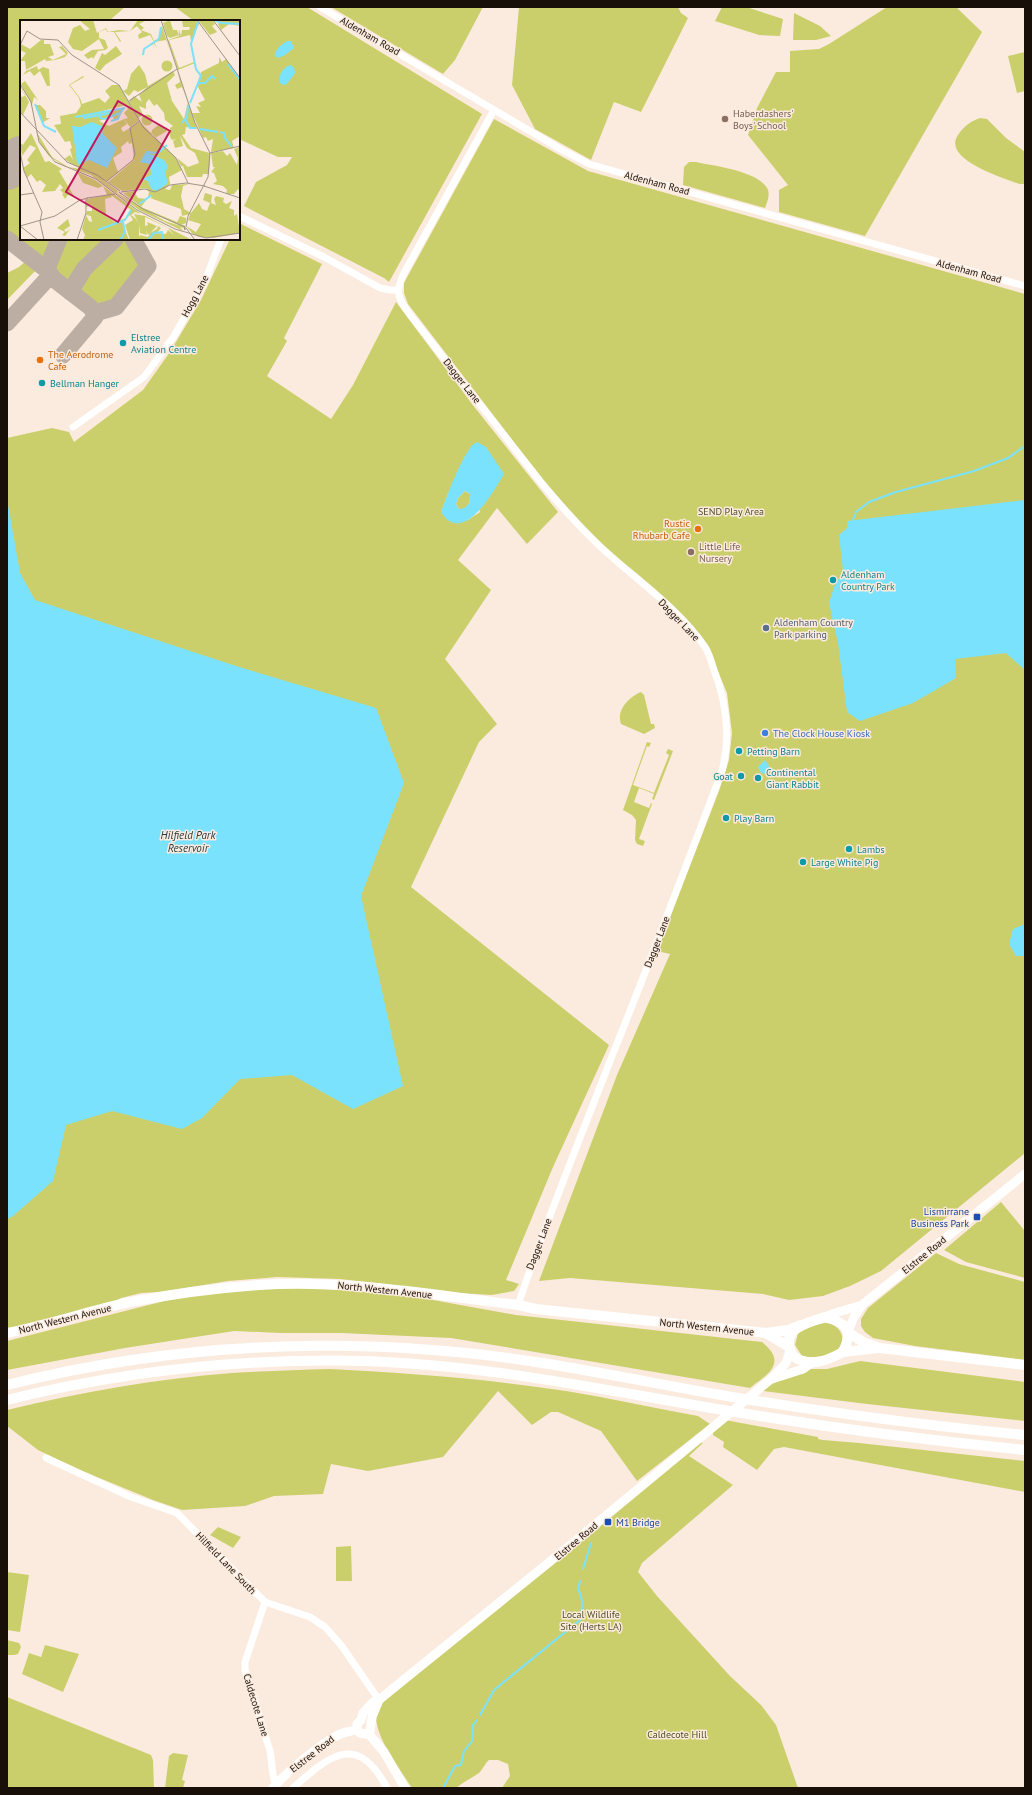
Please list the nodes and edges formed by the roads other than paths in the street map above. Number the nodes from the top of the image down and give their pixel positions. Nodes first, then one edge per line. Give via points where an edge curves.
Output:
1 (320, 7) edge
2 (494, 110) junction
3 (240, 216) edge
4 (221, 240) edge
5 (1025, 286) edge
6 (398, 290) junction
7 (73, 427) dead end
8 (1025, 1174) edge
9 (518, 1305) junction
10 (862, 1305) junction
11 (825, 1317) junction
12 (801, 1325) junction
13 (848, 1332) junction
14 (7, 1333) edge
15 (766, 1333) junction
16 (880, 1348) junction
17 (790, 1349) junction
18 (843, 1352) junction
19 (810, 1364) junction
20 (1025, 1365) edge
21 (771, 1379) junction
22 (7, 1385) edge
23 (7, 1400) edge
24 (1025, 1435) edge
25 (1025, 1450) edge
26 (46, 1458) dead end
27 (264, 1602) junction
28 (379, 1700) junction
29 (361, 1720) junction
30 (370, 1723) junction
31 (357, 1730) junction
32 (368, 1733) junction
33 (275, 1786) edge
34 (294, 1788) edge
35 (387, 1788) edge
36 (405, 1788) edge

1 - 2 street, Aldenham Road
2 - 5 street, Aldenham Road via 589,164
2 - 6 street via 404,273
3 - 6 street via 324,257 380,288
4 - 7 street, Hogg Lane via 205,281 174,336 144,377
6 - 9 street, Dagger Lane via 401,302 411,316 562,508 674,613 706,649 719,683 726,720 726,756 722,771 531,1265
8 - 10 main road, Elstree Road
9 - 14 highway, North Western Avenue via 373,1288 314,1284 259,1285 192,1292 129,1303
9 - 15 highway, North Western Avenue
10 - 11 main road, Elstree Road
10 - 13 main road, Elstree Road
11 - 12 highway
11 - 13 highway via 840,1322
12 - 15 highway, North Western Avenue
12 - 17 highway via 792,1333
13 - 16 highway via 863,1342
13 - 18 highway
15 - 17 highway, North Western Avenue
16 - 18 highway
16 - 20 highway
17 - 19 highway via 795,1358
17 - 21 main road, Elstree Road via 784,1365
18 - 19 highway
19 - 21 main road, Elstree Road via 803,1369
21 - 28 main road, Elstree Road
22 - 24 highway via 75,1369 170,1355 258,1348 331,1346 432,1350 498,1356 737,1398
23 - 25 highway via 72,1386 172,1370 332,1360 418,1364 498,1371 758,1416
26 - 27 street, Hilfield Lane South via 131,1497 177,1513
27 - 28 street, Hilfield Lane South via 310,1617 325,1627 341,1644
27 - 33 street, Caldecote Lane via 245,1662 270,1751
28 - 29 main road, Elstree Road via 367,1708
28 - 30 main road, Elstree Road
29 - 30 main road via 366,1719
29 - 31 main road, Elstree Road via 357,1724
30 - 32 main road, Elstree Road
31 - 32 main road via 362,1734
31 - 33 main road, Elstree Road via 346,1731 330,1739
32 - 36 main road via 384,1752
34 - 35 street via 325,1761 333,1756 348,1754 365,1759

